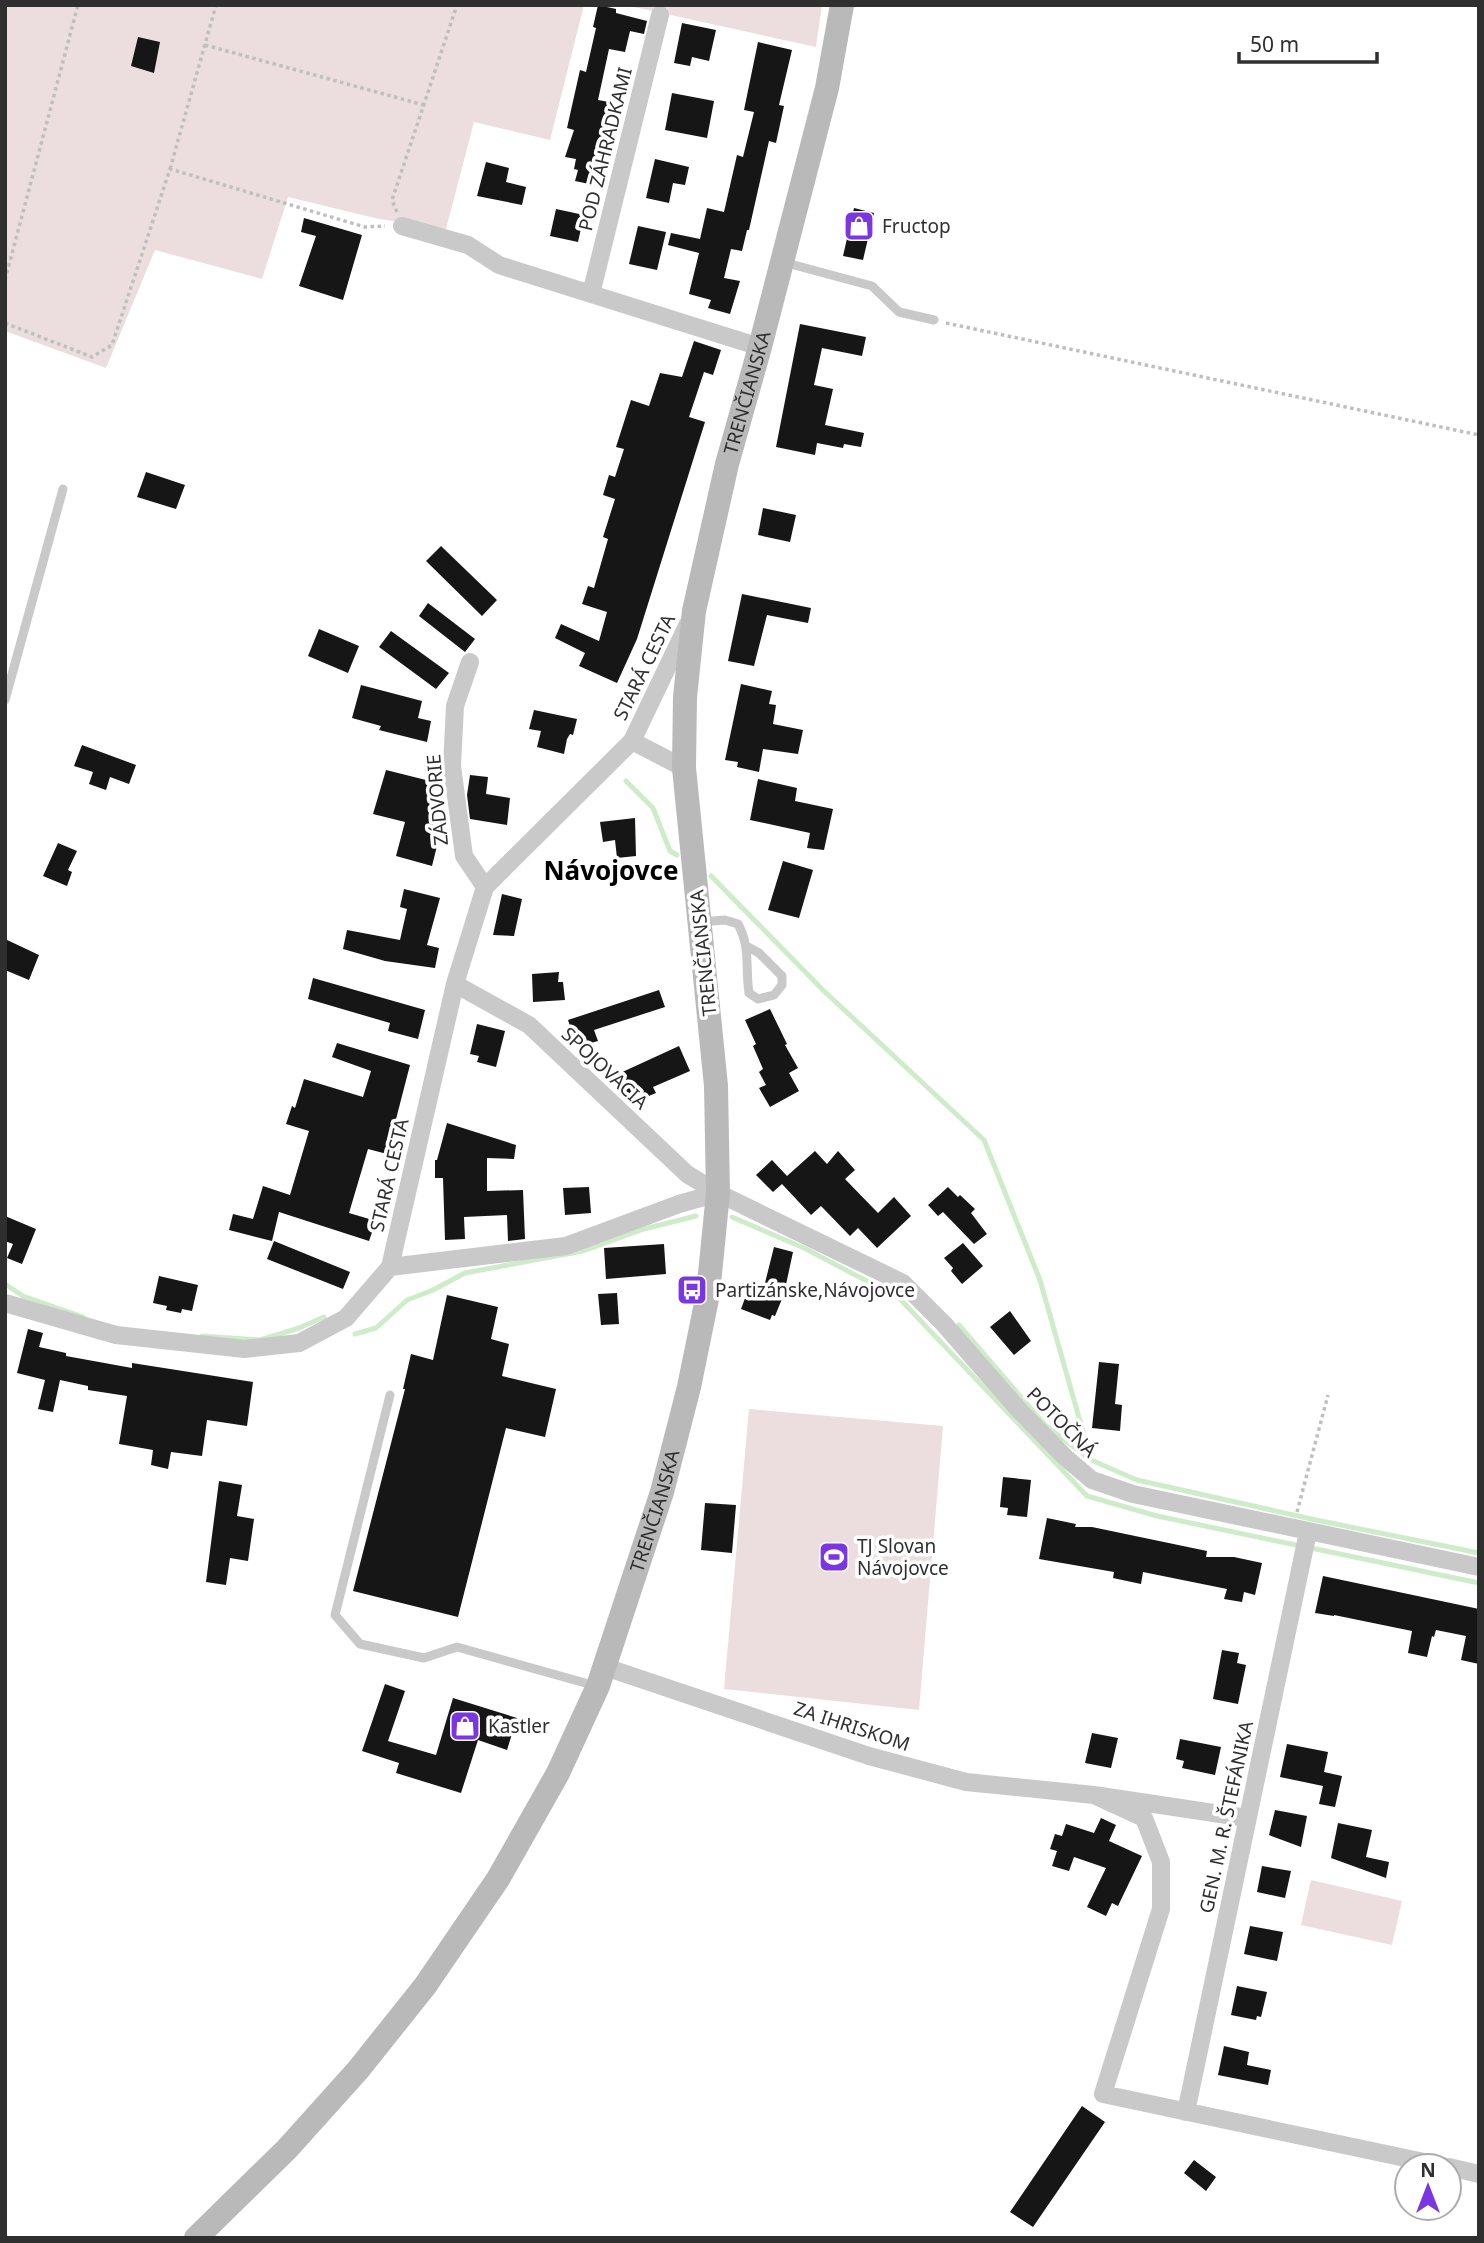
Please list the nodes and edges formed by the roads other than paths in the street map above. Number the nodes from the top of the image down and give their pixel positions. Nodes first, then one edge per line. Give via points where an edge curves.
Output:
1 (842, 5) edge
2 (660, 15) dead end
3 (402, 226) road end
4 (782, 262) junction
5 (591, 294) junction
6 (934, 320) road end
7 (760, 347) junction
8 (63, 489) dead end
9 (694, 611) junction
10 (470, 662) dead end
11 (5, 700) edge
12 (632, 741) junction
13 (684, 768) junction
14 (485, 887) junction
15 (699, 922) junction
16 (747, 947) junction
17 (455, 984) junction
18 (718, 1193) junction
19 (390, 1267) junction
20 (5, 1303) edge
21 (390, 1395) dead end
22 (1308, 1532) junction
23 (1479, 1567) edge
24 (601, 1677) junction
25 (1094, 1795) junction
26 (1247, 1818) junction
27 (1186, 2112) junction
28 (1393, 2155) edge
29 (196, 2238) edge

1 - 4 main road, TRENČIANSKA via 827,88
2 - 5 street, POD ZÁHRADKAMI
3 - 5 street via 468,245 499,265
4 - 6 lane via 872,286 898,312
4 - 7 main road, TRENČIANSKA
5 - 7 street
7 - 9 main road, TRENČIANSKA via 727,464
8 - 11 lane
9 - 12 street, STARÁ CESTA
9 - 13 main road, TRENČIANSKA via 685,697
10 - 14 street, ZÁDVORIE via 455,706 452,766 464,856
12 - 13 street, STARÁ CESTA
12 - 14 street, STARÁ CESTA
13 - 15 main road, TRENČIANSKA
14 - 17 street, STARÁ CESTA
15 - 16 lane via 738,924
15 - 18 main road, TRENČIANSKA via 716,1086
16 - 16 lane via 748,993 758,999 774,995 782,976
17 - 18 street, SPOJOVACIA via 529,1025 687,1174
17 - 19 street, STARÁ CESTA
18 - 19 street via 566,1246
18 - 22 street, POTOČNÁ via 903,1283 1019,1410 1092,1480 1133,1494
18 - 24 main road, TRENČIANSKA via 708,1294 689,1387 662,1492
19 - 20 street, STARÁ CESTA via 346,1318 299,1343 245,1349 116,1335
21 - 24 lane via 335,1615 360,1644 424,1658 457,1647
22 - 23 street, POTOČNÁ
22 - 26 street, GEN. M. R. ŠTEFÁNIKA
24 - 25 street, ZA IHRISKOM via 966,1782
24 - 29 main road, TRENČIANSKA via 558,1773 498,1879 425,1986 287,2149
25 - 26 street, ZA IHRISKOM
25 - 27 street via 1144,1818 1161,1863 1161,1909 1103,2094
26 - 27 street, GEN. M. R. ŠTEFÁNIKA
27 - 28 street

